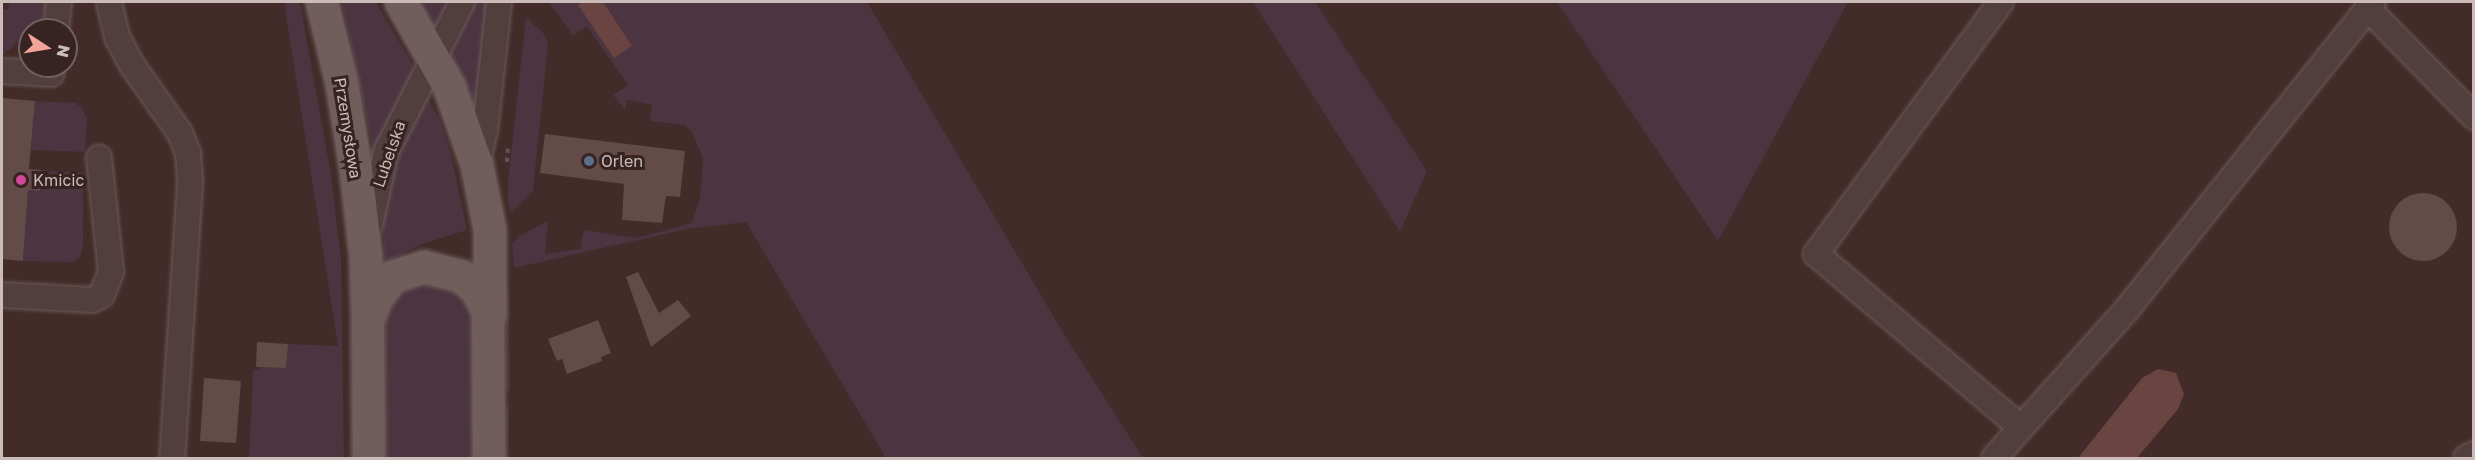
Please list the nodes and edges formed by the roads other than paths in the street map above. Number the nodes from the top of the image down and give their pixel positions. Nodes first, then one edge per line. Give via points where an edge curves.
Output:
1 (58, 2) edge
2 (109, 2) edge
3 (322, 2) edge
4 (401, 2) edge
5 (462, 2) edge
6 (499, 2) edge
7 (2001, 2) edge
8 (2370, 5) edge
9 (57, 18) edge
10 (434, 57) junction
11 (2, 71) edge
12 (18, 71) edge
13 (2474, 117) edge
14 (99, 158) dead end
15 (477, 165) junction
16 (366, 256) junction
17 (2, 295) edge
18 (368, 321) junction
19 (490, 323) junction
20 (2020, 427) junction
21 (2474, 454) edge
22 (172, 459) edge
23 (369, 459) edge
24 (489, 459) edge
25 (1994, 459) edge
26 (2466, 459) edge

1 - 9 street
2 - 22 street via 117,36 132,65 180,134 188,153 190,183
3 - 16 main road, Przemysłowa via 342,83
4 - 10 main road
5 - 10 street, Lubelska
6 - 15 street via 485,131
7 - 20 street via 1816,254
8 - 13 street
8 - 20 street via 2128,308
10 - 15 main road via 459,109
10 - 16 street, Lubelska via 386,152 373,202
11 - 12 street
14 - 17 street via 111,272 102,295 92,300
15 - 19 main road via 491,246
16 - 18 main road, Lubelska
18 - 19 main road via 377,298 393,277 424,267 449,270 470,283 484,301
18 - 23 main road, Lubelska
19 - 24 main road
20 - 25 street
21 - 26 street

